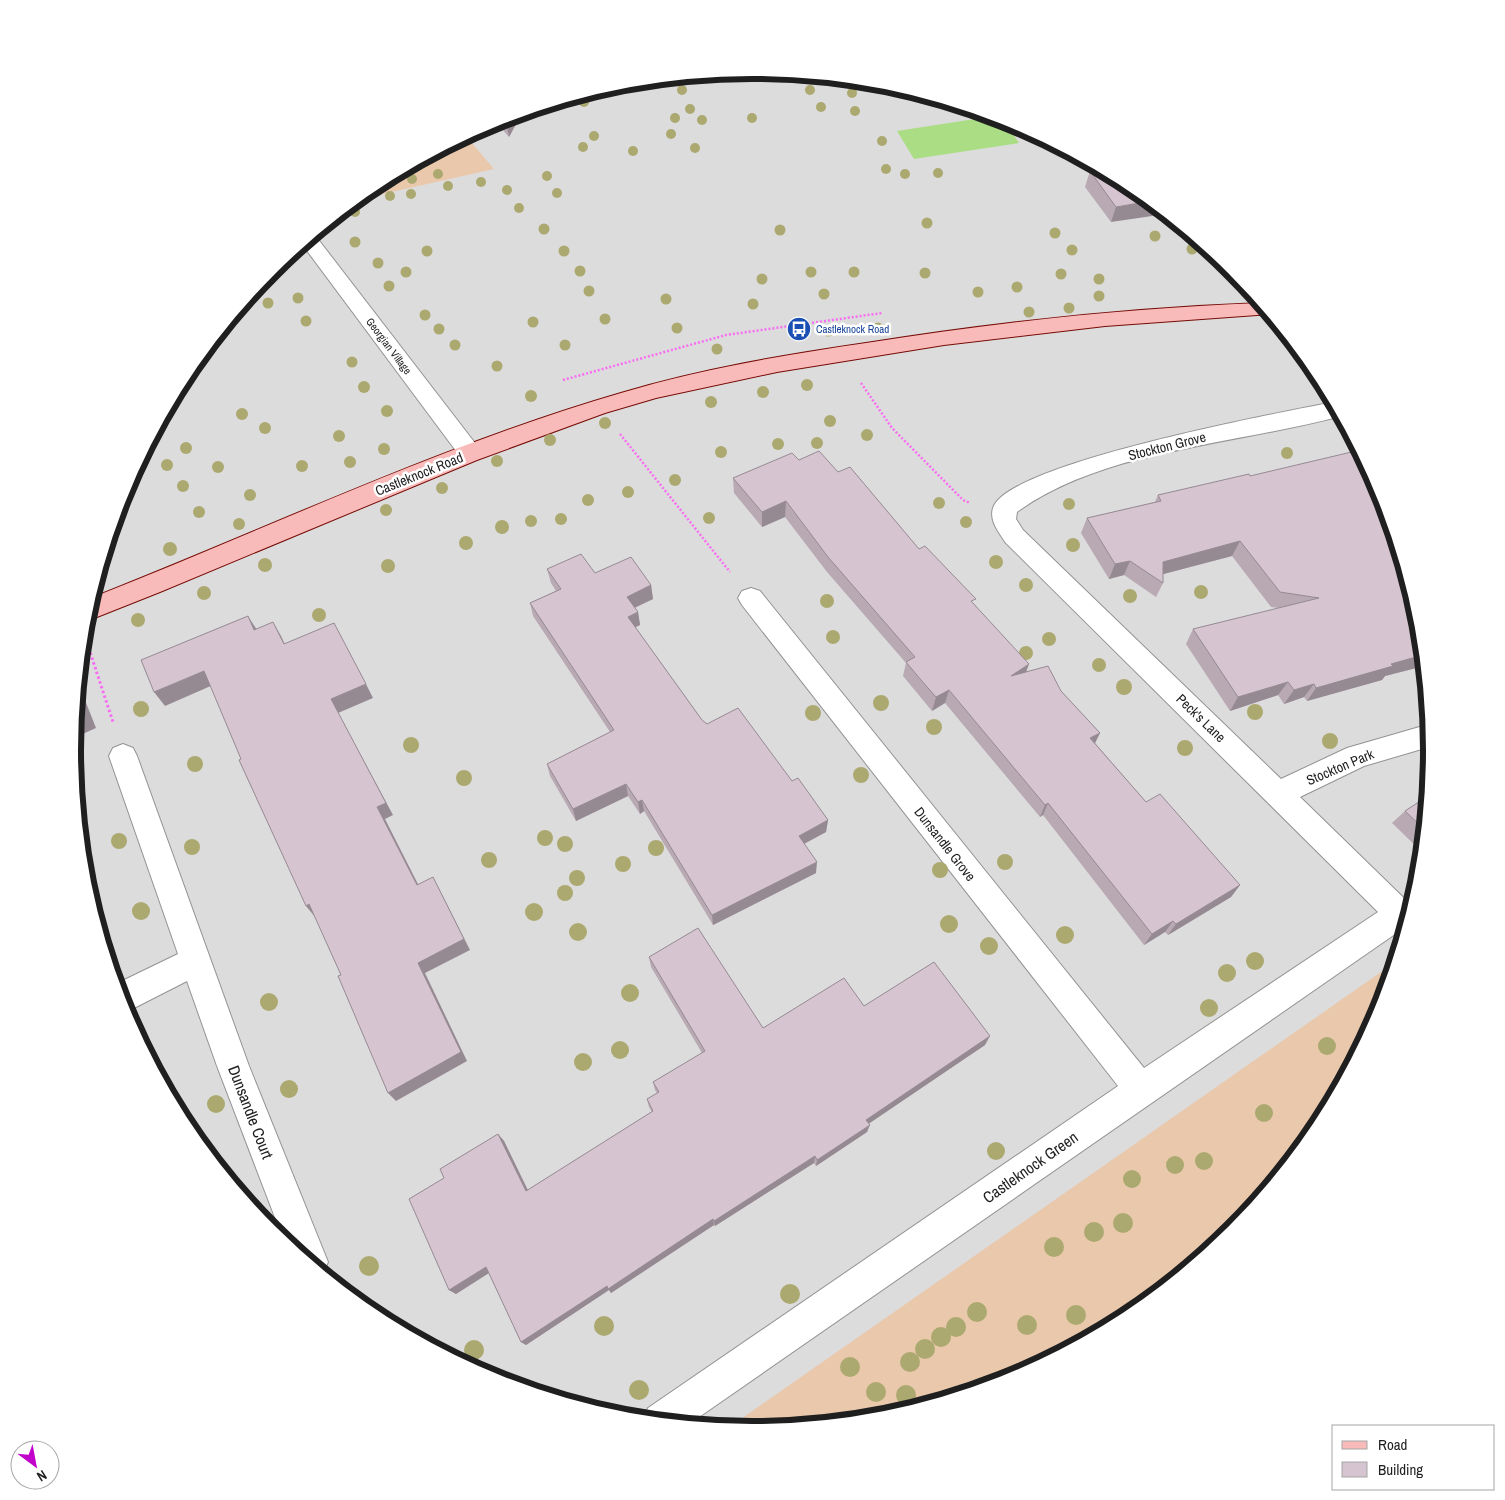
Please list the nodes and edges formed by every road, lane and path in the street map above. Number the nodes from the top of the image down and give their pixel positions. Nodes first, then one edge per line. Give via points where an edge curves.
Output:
1 (312, 244) edge
2 (1259, 309) edge
3 (846, 353) junction
4 (599, 407) junction
5 (1332, 410) edge
6 (470, 453) junction
7 (1005, 508) junction
8 (750, 598) joint
9 (97, 606) edge
10 (90, 652) edge
11 (114, 723) dead end
12 (1423, 737) edge
13 (123, 756) dead end
14 (1279, 794) junction
15 (1403, 917) edge
16 (1402, 919) edge
17 (195, 961) junction
18 (128, 995) edge
19 (1141, 1090) junction
20 (306, 1251) edge
21 (668, 1416) edge

1 - 6 street, Georgian Village
2 - 3 main road, Castleknock Road via 1090,321 954,336
3 - 4 main road, Castleknock Road via 753,369
3 - 7 path via 864,388 892,428 963,500 981,508
4 - 6 main road, Castleknock Road
4 - 8 path
5 - 7 street, Stockton Grove via 1210,435 1078,470 1019,497
6 - 9 main road, Castleknock Road
7 - 14 street, Peck's Lane via 1004,519 1014,536
8 - 19 street, Dunsandle Grove
10 - 11 path
12 - 14 street, Stockton Park via 1357,756
13 - 17 street, Dunsandle Court
14 - 15 street, Peck's Lane
16 - 19 street, Castleknock Green
17 - 18 street
17 - 20 street, Dunsandle Court
19 - 21 street, Castleknock Green

